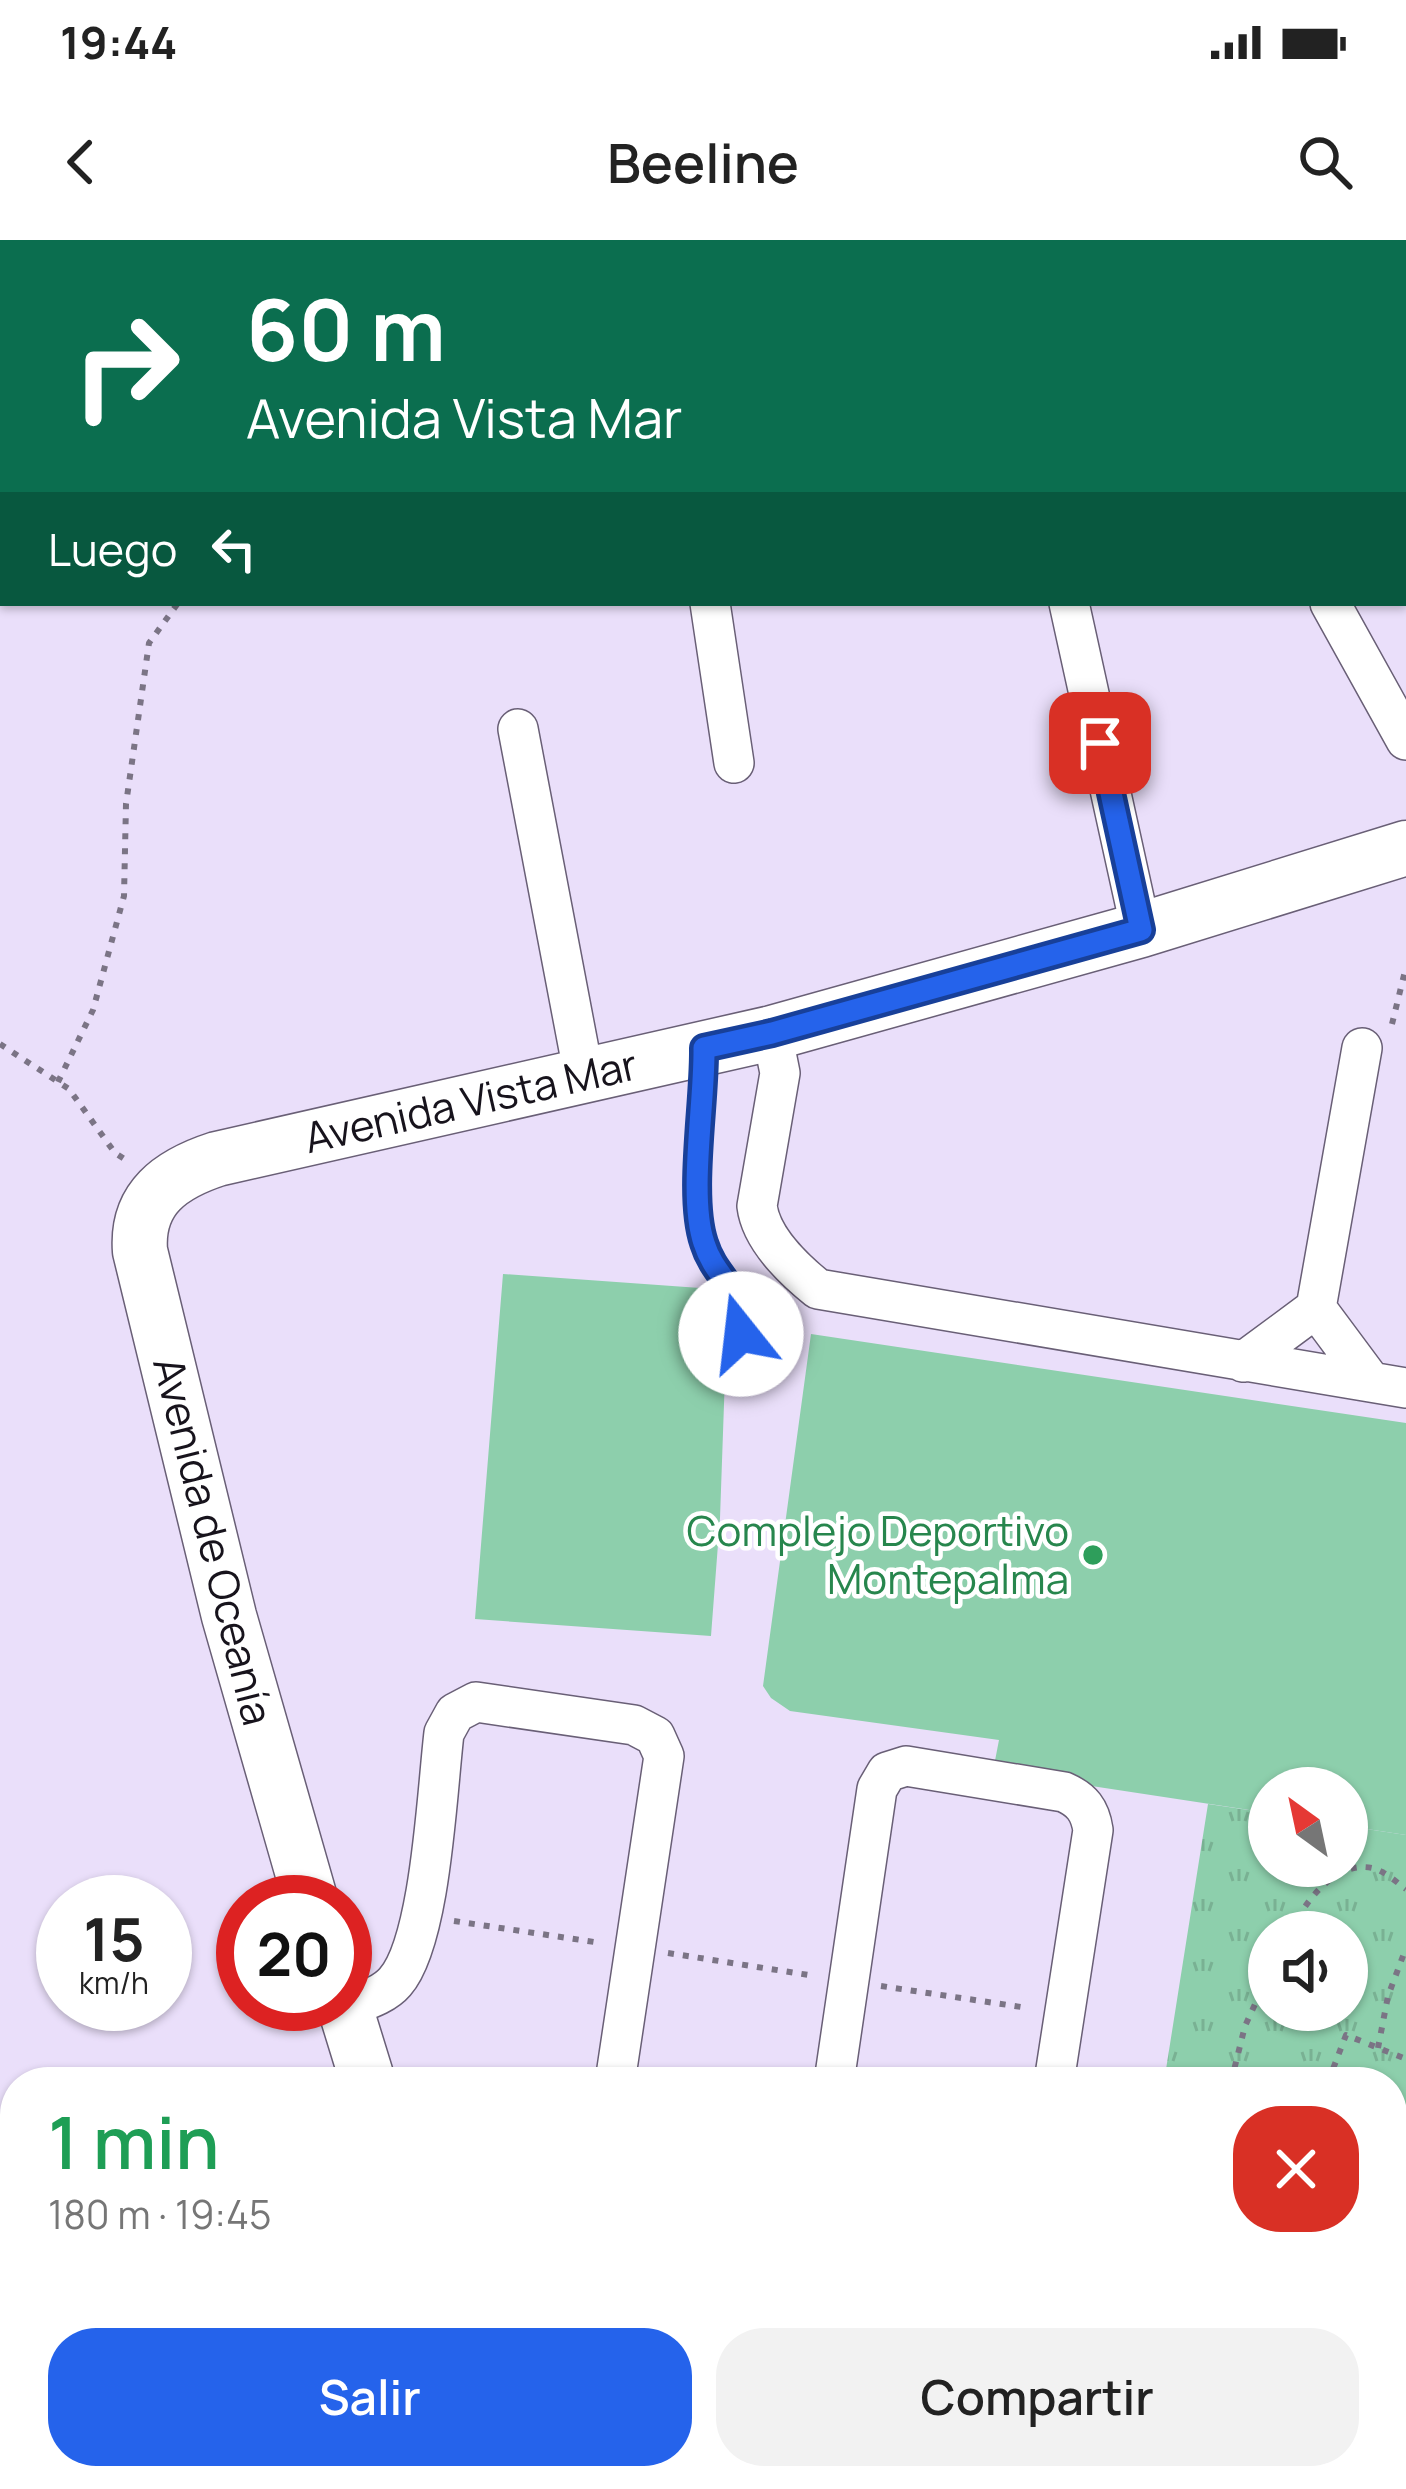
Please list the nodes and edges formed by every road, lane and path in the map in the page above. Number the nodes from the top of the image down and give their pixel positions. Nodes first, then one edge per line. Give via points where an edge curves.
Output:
1 (176, 606) edge
2 (710, 606) edge
3 (1070, 606) edge
4 (1332, 606) edge
5 (518, 729) dead end
6 (1406, 740) edge
7 (734, 763) dead end
8 (1406, 848) edge
9 (1141, 930) junction
10 (1406, 967) edge
11 (772, 1033) junction
12 (0, 1044) edge
13 (704, 1048) junction
14 (1362, 1048) joint
15 (584, 1076) junction
16 (58, 1082) junction
17 (165, 1184) junction
18 (1316, 1308) junction
19 (741, 1334) dead end
20 (1243, 1362) junction
21 (1389, 1385) edge
22 (303, 1875) edge
23 (1406, 1889) edge
24 (1301, 1911) edge
25 (421, 1916) junction
26 (636, 1948) junction
27 (1406, 1948) edge
28 (849, 1981) junction
29 (372, 1997) edge
30 (1064, 2014) junction
31 (1248, 2020) edge
32 (353, 2031) edge
33 (1378, 2048) junction
34 (1406, 2060) edge
35 (363, 2067) edge
36 (617, 2067) edge
37 (836, 2067) edge
38 (1056, 2067) edge
39 (1235, 2067) edge
40 (1334, 2067) edge

1 - 16 path via 149,643 126,804 124,896 93,1010
2 - 7 street
3 - 9 street
4 - 6 street
5 - 15 street
8 - 9 street, Avenida Vista Mar
9 - 11 street, Avenida Vista Mar
10 - 14 path via 1392,1028
11 - 13 street, Avenida Vista Mar
11 - 20 street via 780,1073 760,1224 818,1289
12 - 16 path
13 - 15 street, Avenida Vista Mar
13 - 19 lane via 698,1213 707,1255 740,1298
14 - 18 street
15 - 17 street, Avenida Vista Mar via 217,1160
16 - 17 path via 115,1153
17 - 22 street, Avenida de Oceanía via 142,1214 140,1251
18 - 20 street
18 - 21 street
20 - 21 street
23 - 24 path via 1387,1874 1357,1868
25 - 26 path
25 - 26 street via 444,1733 455,1713 476,1702 612,1722 645,1729 664,1756
25 - 29 street via 397,1981
26 - 28 path
26 - 36 street
27 - 33 path
28 - 30 path
28 - 30 street via 877,1789 887,1772 906,1766 1064,1792 1085,1806 1093,1830
28 - 37 street
30 - 38 street
31 - 39 path
32 - 35 street
33 - 34 path
33 - 40 path via 1346,2035

